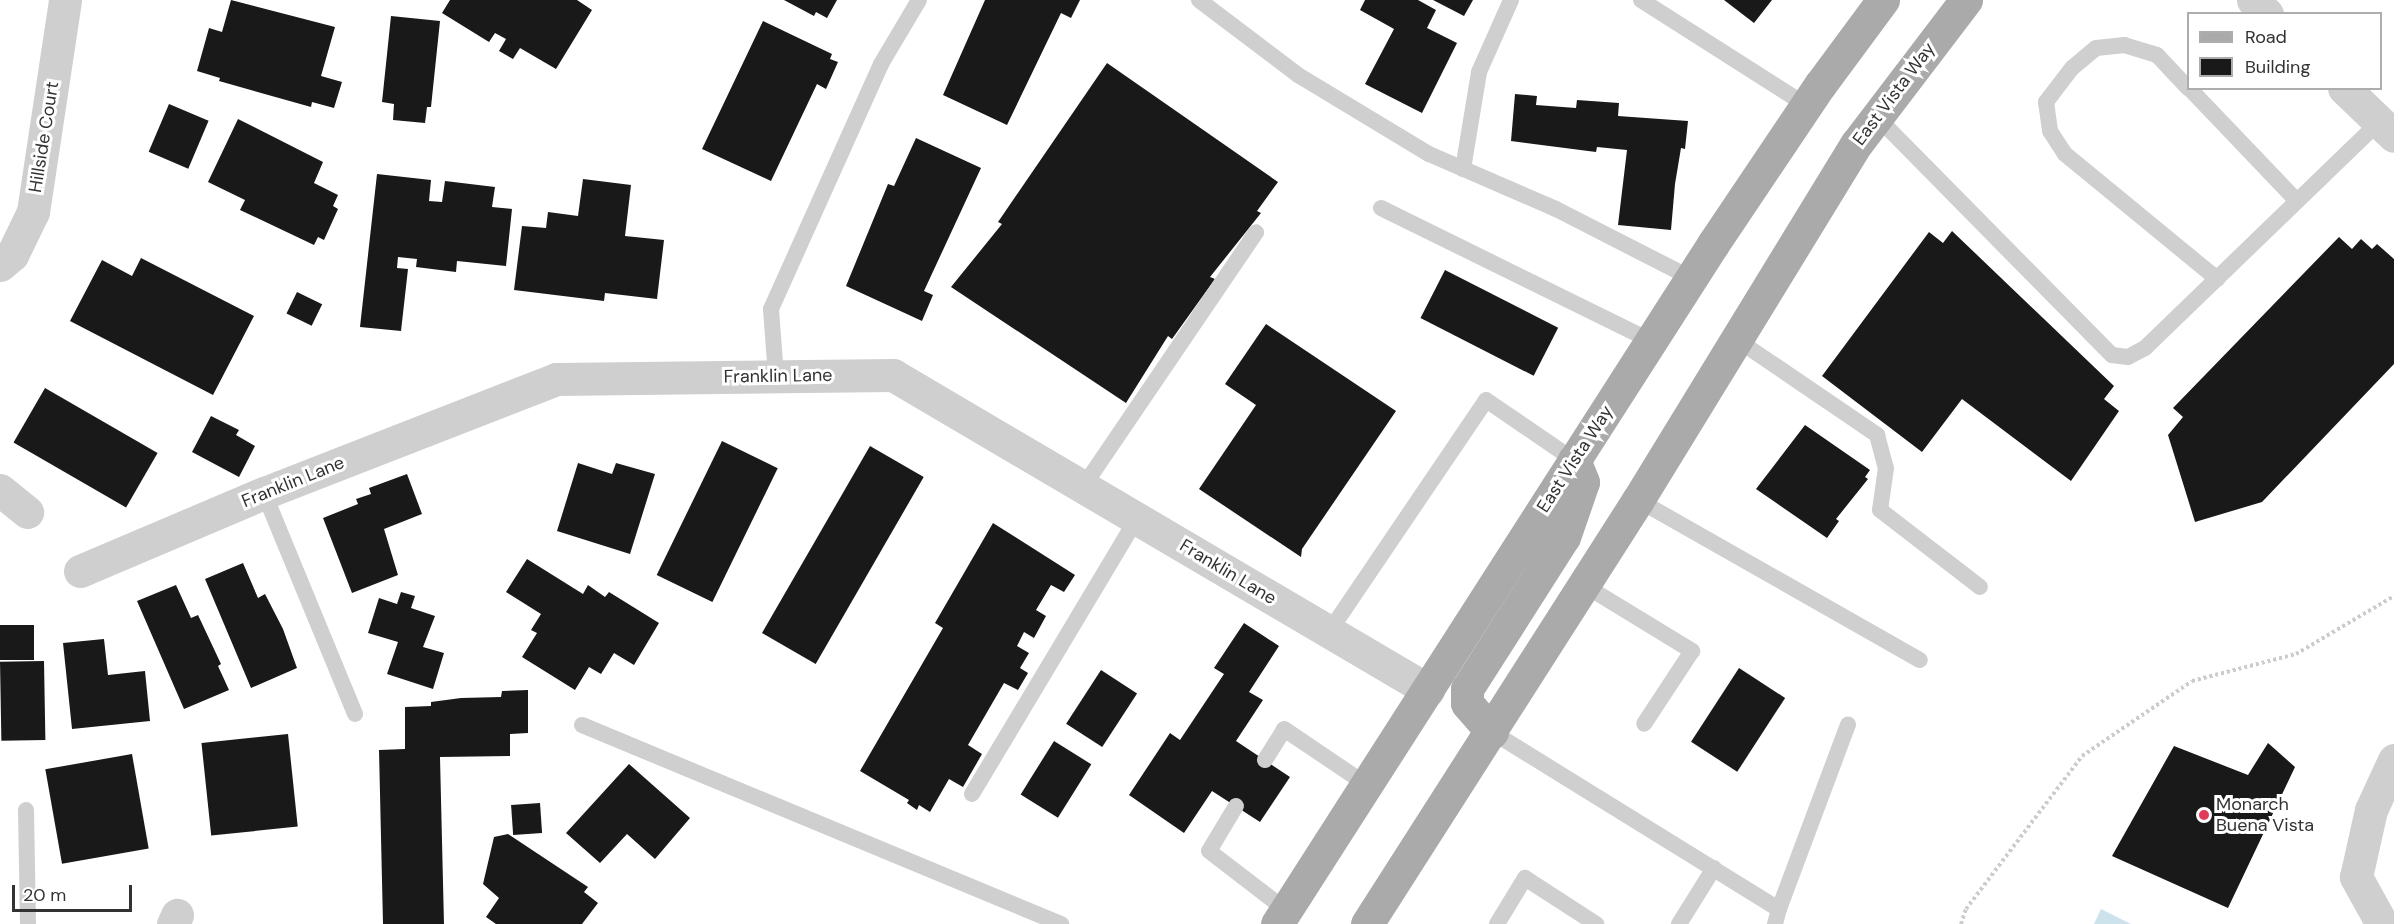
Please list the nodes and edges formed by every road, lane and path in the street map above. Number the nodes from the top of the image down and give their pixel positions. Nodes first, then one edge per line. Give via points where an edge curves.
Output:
1 (66, 0) edge
2 (919, 0) edge
3 (1199, 0) edge
4 (1511, 0) edge
5 (1641, 0) edge
6 (1883, 0) edge
7 (1966, 0) edge
8 (2253, 0) edge
9 (2265, 12) edge
10 (2187, 86) edge
11 (2191, 90) edge
12 (2346, 90) edge
13 (1806, 105) junction
14 (1876, 116) junction
15 (2387, 129) edge
16 (1463, 169) junction
17 (2297, 201) junction
18 (1381, 208) dead end
19 (1256, 232) dead end
20 (0, 265) edge
21 (1691, 278) junction
22 (2217, 279) junction
23 (1736, 339) junction
24 (1651, 341) junction
25 (776, 376) junction
26 (1574, 460) junction
27 (1083, 487) junction
28 (0, 490) edge
29 (264, 493) junction
30 (1638, 500) junction
31 (27, 512) dead end
32 (1137, 518) junction
33 (80, 571) dead end
34 (1584, 585) junction
35 (1980, 587) dead end
36 (2394, 596) edge
37 (1329, 632) junction
38 (1920, 660) dead end
39 (1428, 690) junction
40 (355, 714) dead end
41 (1644, 724) dead end
42 (1848, 724) dead end
43 (582, 725) dead end
44 (1492, 732) junction
45 (1265, 760) dead end
46 (2394, 760) edge
47 (1367, 784) junction
48 (972, 794) dead end
49 (1236, 806) dead end
50 (26, 810) dead end
51 (1714, 868) junction
52 (1777, 916) edge
53 (1282, 917) edge
54 (28, 924) edge
55 (1061, 924) edge
56 (1367, 924) edge
57 (1497, 924) edge
58 (1596, 924) edge
59 (1679, 924) edge
60 (1961, 924) edge
61 (2382, 924) edge

1 - 20 street, Hillside Court via 33,212 12,255
2 - 25 lane via 881,64 771,309
3 - 16 lane via 1298,75 1429,154
4 - 16 lane via 1479,72
5 - 13 lane
6 - 13 main road, East Vista Way
7 - 14 main road, East Vista Way
8 - 9 street
10 - 22 lane via 2157,55 2125,45 2096,48 2072,68 2046,102 2050,131 2065,154
11 - 17 lane
12 - 15 street
13 - 21 main road, East Vista Way
14 - 22 lane via 2112,355 2128,357 2145,348
14 - 23 main road, East Vista Way
15 - 17 lane
16 - 21 lane via 1556,209
17 - 22 lane
18 - 24 lane
19 - 27 lane
21 - 24 main road, East Vista Way
23 - 30 main road, East Vista Way
23 - 35 lane via 1877,435 1886,468 1880,510
24 - 26 main road, East Vista Way
25 - 27 street, Franklin Lane via 893,375
25 - 29 street, Franklin Lane via 556,379
26 - 37 lane via 1486,400
26 - 39 main road, East Vista Way
26 - 44 main road via 1583,482 1564,537 1467,689 1467,703
27 - 32 street, Franklin Lane
28 - 31 street
29 - 33 street, Franklin Lane
29 - 40 lane
30 - 34 main road, East Vista Way
30 - 38 lane
32 - 37 street, Franklin Lane
32 - 48 lane
34 - 41 lane via 1692,651
34 - 44 main road, East Vista Way
36 - 60 path via 2296,654 2192,681 2082,756 1966,909
37 - 39 street, Franklin Lane
39 - 47 main road, East Vista Way
42 - 52 lane
43 - 55 lane
44 - 51 lane
44 - 56 main road, East Vista Way
45 - 47 lane via 1284,729
46 - 61 street via 2371,810 2356,877
47 - 53 main road, East Vista Way
49 - 53 lane via 1209,851
50 - 54 lane
51 - 52 lane
51 - 59 lane
57 - 58 lane via 1525,878

